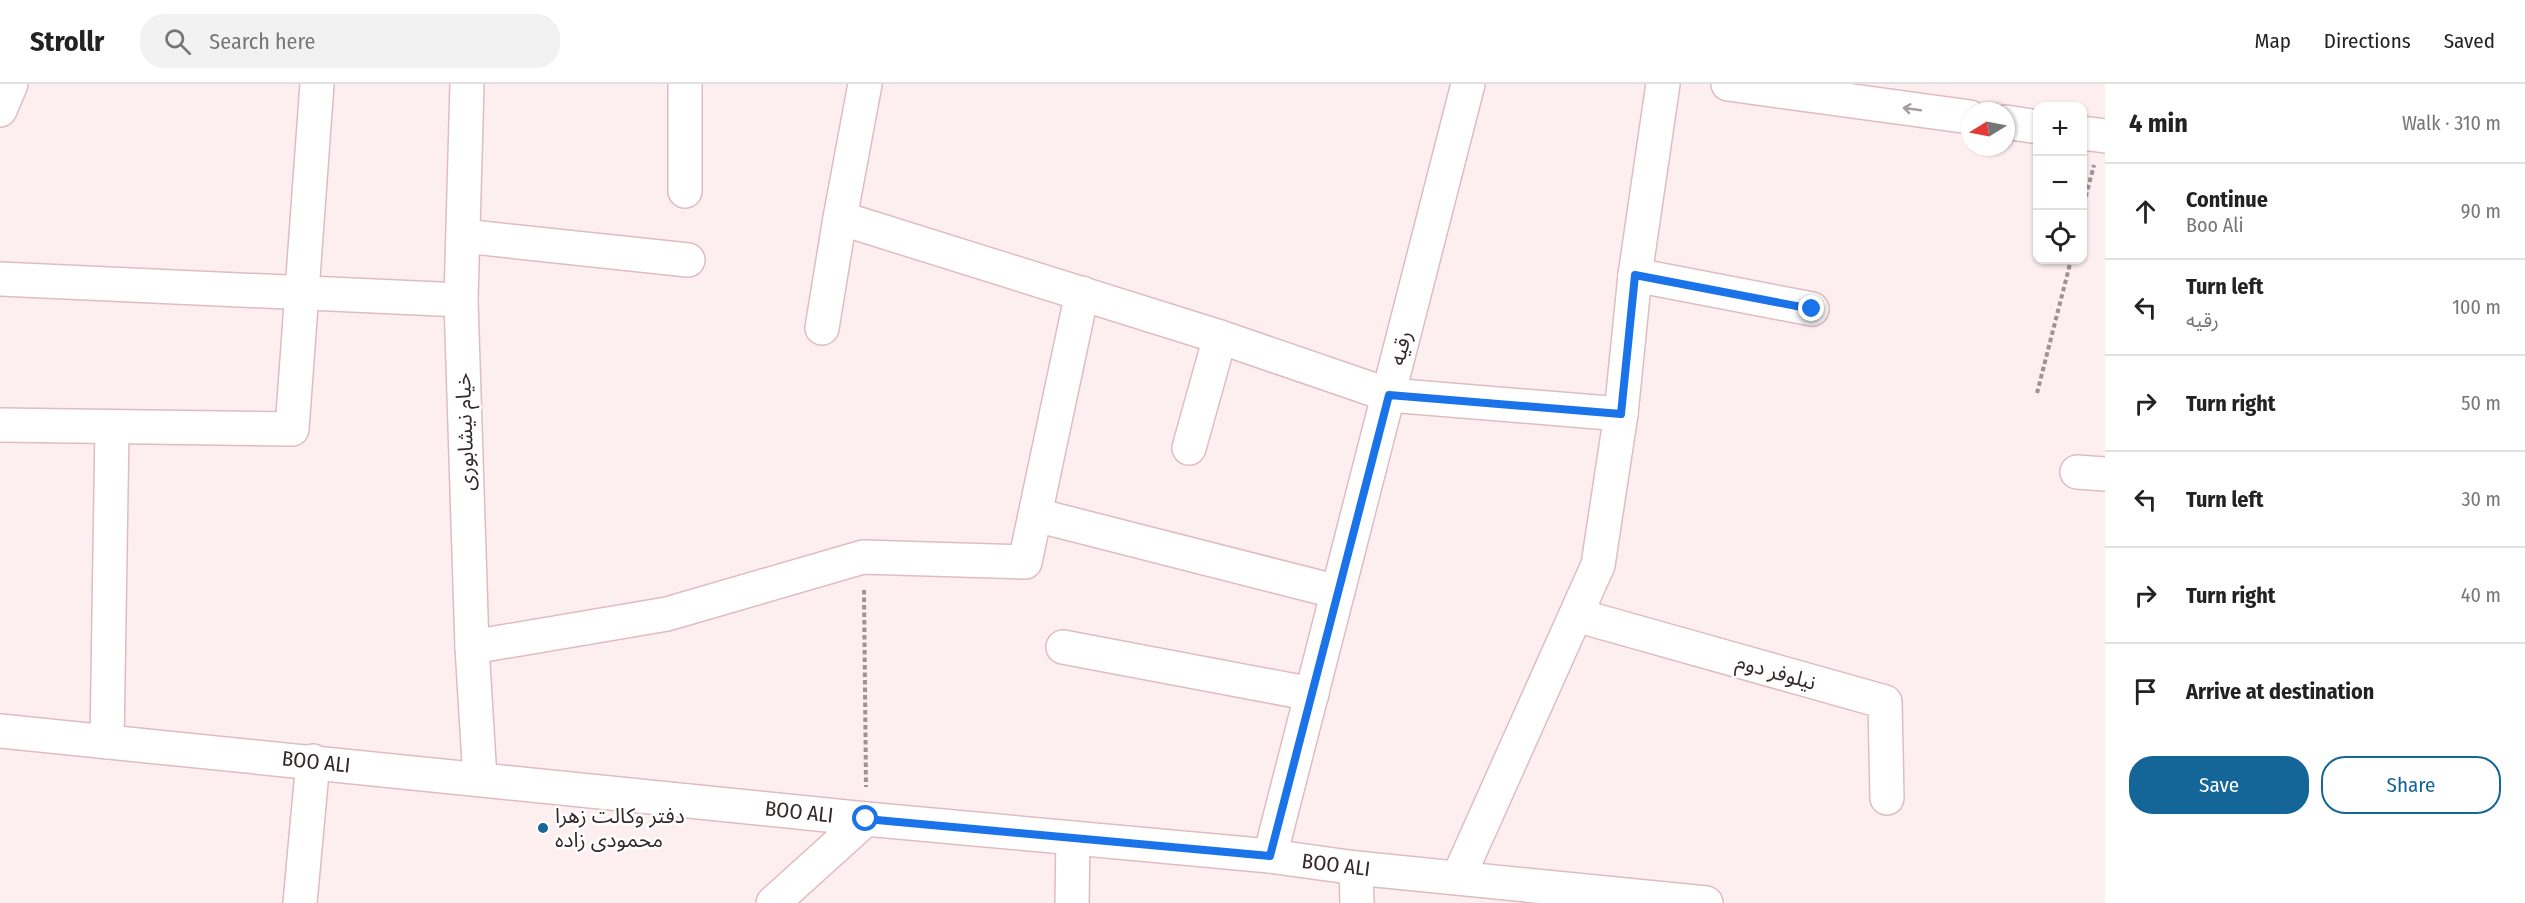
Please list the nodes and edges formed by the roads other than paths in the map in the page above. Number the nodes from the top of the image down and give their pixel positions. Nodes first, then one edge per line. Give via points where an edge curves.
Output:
1 (11, 84) edge
2 (317, 84) edge
3 (467, 84) edge
4 (685, 84) edge
5 (865, 84) edge
6 (1468, 84) edge
7 (1663, 84) edge
8 (1728, 84) edge
9 (0, 110) edge
10 (1961, 116) edge
11 (2015, 123) edge
12 (2033, 126) edge
13 (685, 191) dead end
14 (840, 218) junction
15 (462, 236) junction
16 (688, 260) dead end
17 (1635, 275) junction
18 (0, 279) edge
19 (303, 291) junction
20 (1082, 293) junction
21 (461, 300) junction
22 (1812, 309) dead end
23 (822, 328) dead end
24 (1220, 337) junction
25 (1389, 395) junction
26 (1621, 414) junction
27 (0, 425) edge
28 (112, 427) junction
29 (1189, 448) dead end
30 (1036, 515) junction
31 (1338, 592) junction
32 (1576, 615) junction
33 (472, 647) junction
34 (1063, 647) dead end
35 (1312, 694) junction
36 (0, 731) edge
37 (107, 742) junction
38 (313, 761) junction
39 (480, 779) junction
40 (1887, 798) dead end
41 (866, 819) junction
42 (1073, 838) junction
43 (1270, 856) junction
44 (1356, 868) junction
45 (1458, 878) junction
46 (300, 903) edge
47 (773, 903) edge
48 (1072, 903) edge
49 (1357, 903) edge
50 (1706, 903) edge

1 - 9 street
2 - 19 street
3 - 15 street, خیام نیشابوری
4 - 13 street
5 - 14 street
6 - 25 street, رقیه
7 - 17 street
10 -> 8 street
11 - 12 street
14 - 20 street
14 - 23 street
15 - 16 street
15 - 21 street, خیام نیشابوری
17 - 22 street
17 - 26 street
18 - 19 street
19 - 21 street
19 - 28 street via 292,429
20 - 24 street
20 - 30 street
21 - 33 street, خیام نیشابوری
24 - 25 street
24 - 29 street
25 - 26 street
25 - 31 street, رقیه
26 - 32 street via 1598,565
27 - 28 street
28 - 37 street
30 - 31 street
30 - 33 street via 1025,562 863,556 667,614
31 - 35 street, رقیه
32 - 40 street, نیلوفر دوم via 1885,702
32 - 45 street
33 - 39 street, خیام نیشابوری
34 - 35 street
35 - 43 street, رقیه
36 - 37 street, BOO ALI
37 - 38 street, BOO ALI
38 - 39 street, BOO ALI
38 - 46 street
39 - 41 street, BOO ALI
41 - 42 street, BOO ALI
41 - 47 street
42 - 43 street, BOO ALI
42 - 48 street
43 - 44 street, BOO ALI
44 - 45 street, BOO ALI
44 - 49 street
45 - 50 street, BOO ALI

